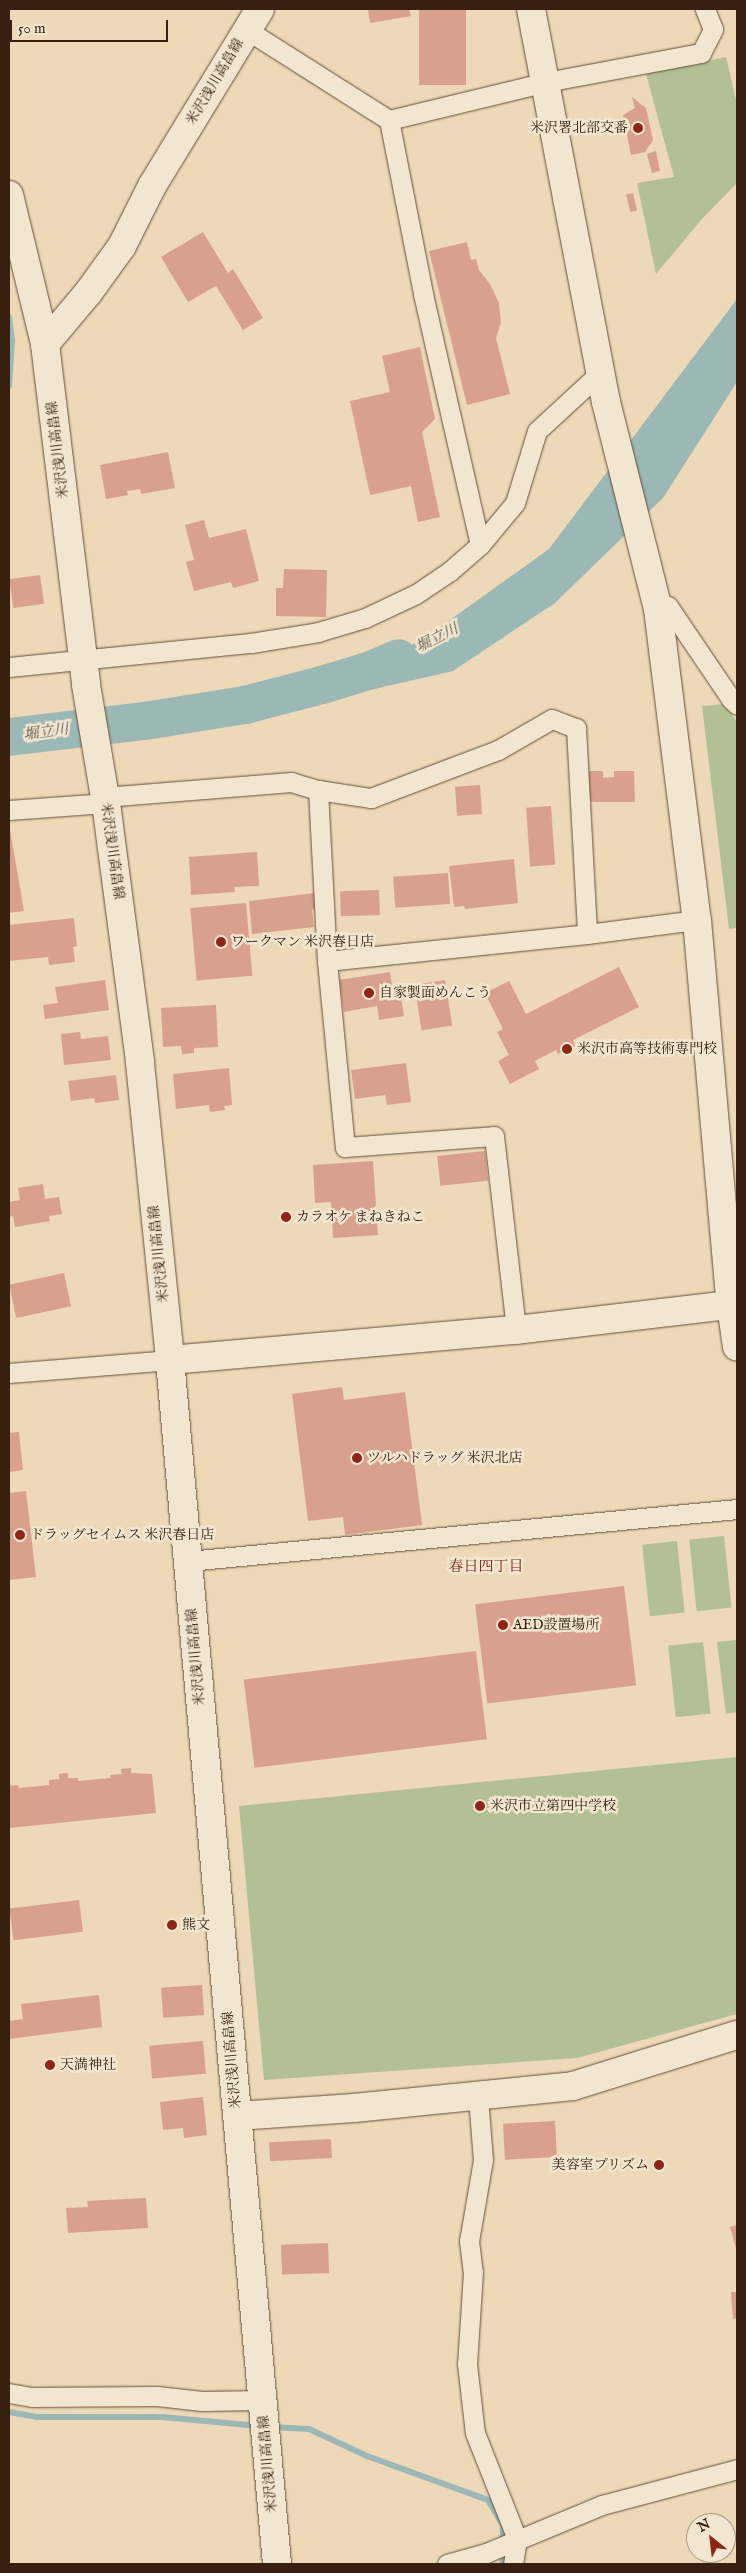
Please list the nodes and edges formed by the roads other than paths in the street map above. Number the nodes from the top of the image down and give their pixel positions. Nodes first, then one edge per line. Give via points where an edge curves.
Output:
1 (531, 9) edge
2 (705, 9) edge
3 (253, 19) edge
4 (546, 82) junction
5 (388, 120) junction
6 (9, 195) edge
7 (45, 344) junction
8 (601, 372) junction
9 (480, 545) junction
10 (658, 608) junction
11 (9, 667) edge
12 (84, 672) junction
13 (737, 705) edge
14 (318, 790) junction
15 (105, 800) junction
16 (9, 810) edge
17 (697, 920) junction
18 (587, 934) junction
19 (327, 961) junction
20 (734, 1304) edge
21 (516, 1330) junction
22 (737, 1347) edge
23 (170, 1360) junction
24 (9, 1373) edge
25 (737, 1508) edge
26 (188, 1561) junction
27 (737, 2035) edge
28 (478, 2097) junction
29 (237, 2116) junction
30 (9, 2393) edge
31 (263, 2400) junction
32 (737, 2469) edge
33 (514, 2541) junction
34 (277, 2564) edge
35 (447, 2564) edge
36 (513, 2564) edge

1 - 4 street
2 - 4 street via 713,29 701,53
3 - 5 street
3 - 7 street, 米沢浅川高畠線 via 152,186 122,246
4 - 5 street
4 - 8 street
5 - 9 street via 423,294
6 - 7 street
7 - 12 street, 米沢浅川高畠線
8 - 9 street via 537,431 515,503
8 - 10 street
9 - 12 street via 416,594 365,618 318,632
10 - 13 street via 668,606
10 - 17 street
11 - 12 street
12 - 15 street, 米沢浅川高畠線
14 - 15 street via 291,782
14 - 18 street via 371,798 498,750 552,719 576,728
14 - 19 street
15 - 16 street
15 - 23 street, 米沢浅川高畠線 via 140,1062
17 - 18 street
17 - 20 street
18 - 19 street
19 - 21 street via 345,1147 494,1136
20 - 21 street
20 - 22 street
21 - 23 street
23 - 24 street
23 - 26 street, 米沢浅川高畠線
25 - 26 street
26 - 29 street, 米沢浅川高畠線
27 - 28 street via 573,2086
28 - 29 street
28 - 33 street via 483,2160 469,2241 473,2272 467,2364 475,2432
29 - 31 street, 米沢浅川高畠線
30 - 31 street via 32,2397 157,2396 202,2401
31 - 34 street, 米沢浅川高畠線
32 - 33 street via 602,2505
33 - 35 street
33 - 36 street

